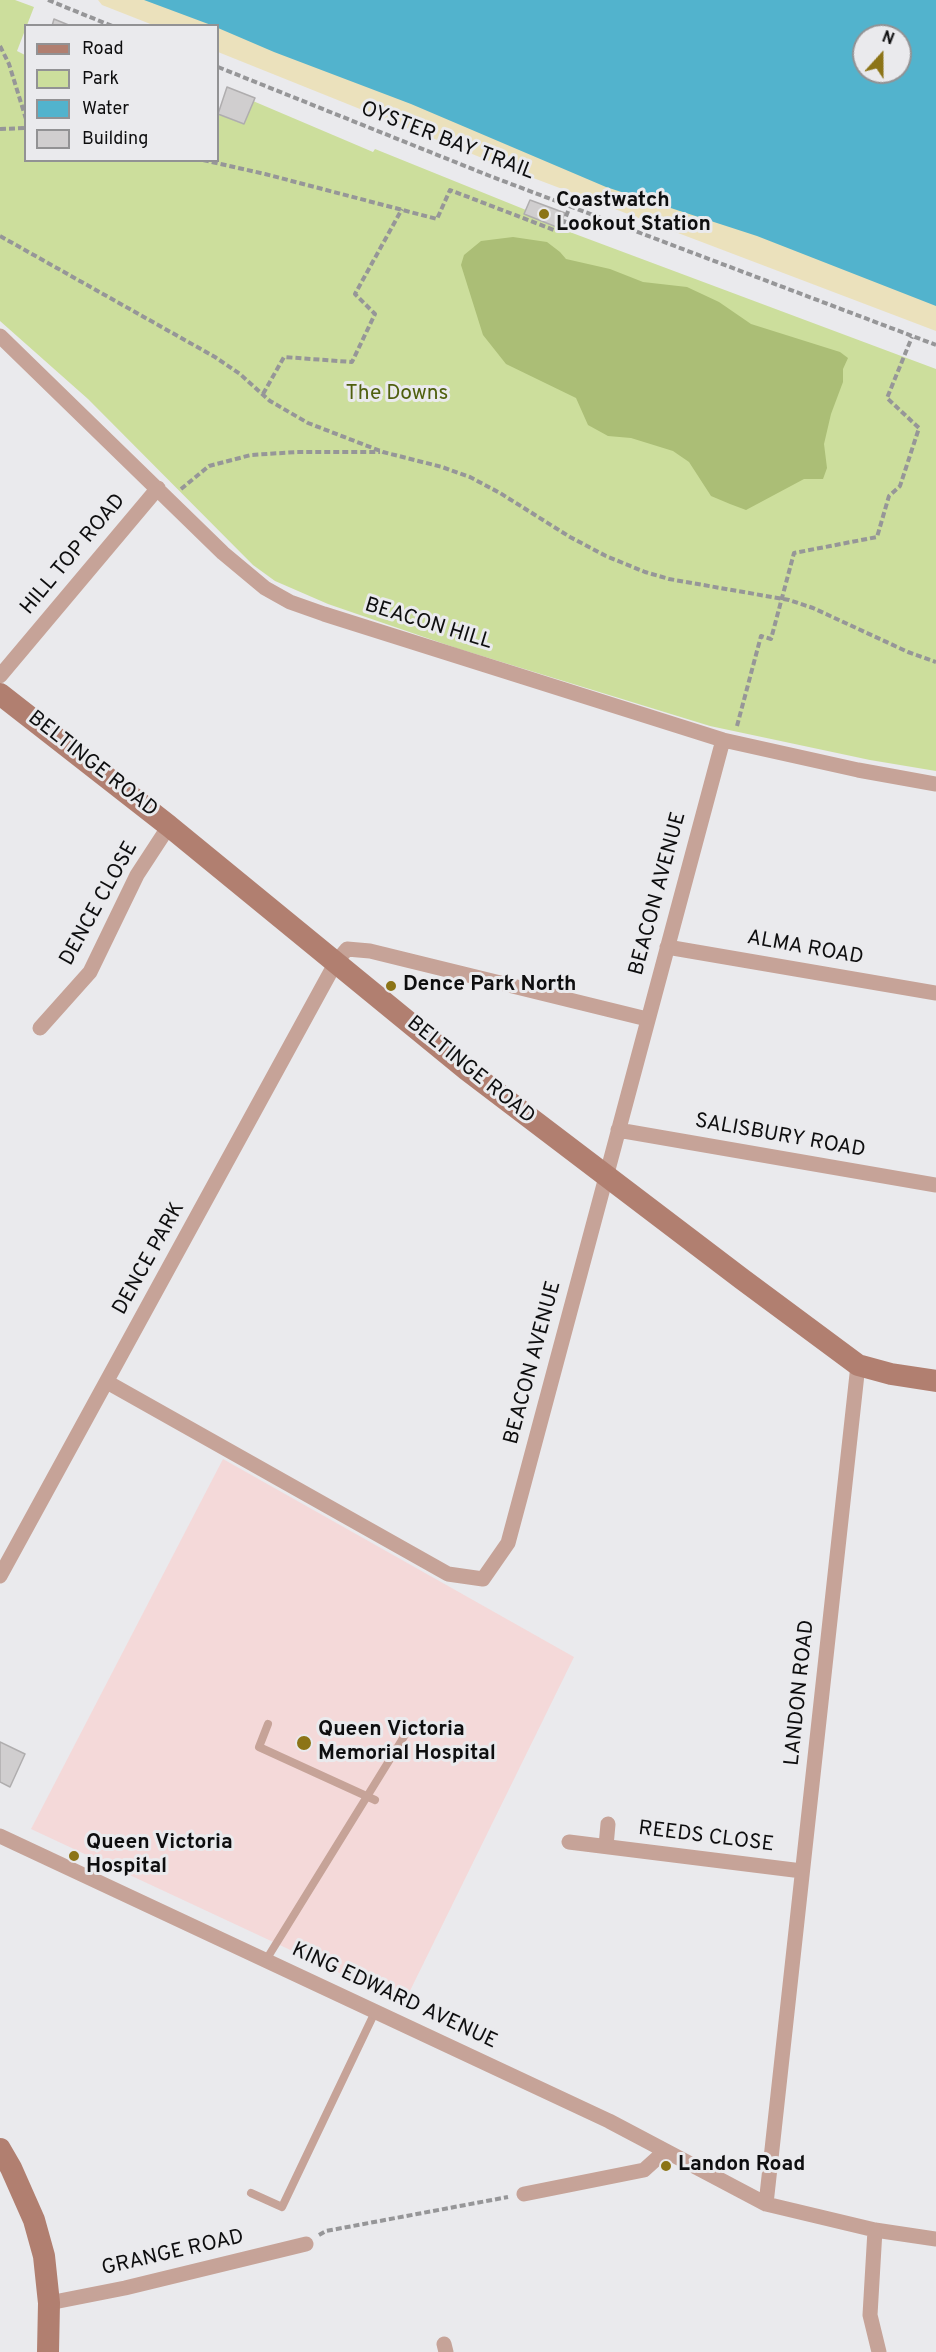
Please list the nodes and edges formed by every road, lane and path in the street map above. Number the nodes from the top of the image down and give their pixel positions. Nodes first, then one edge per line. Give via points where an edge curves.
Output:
1 (48, 0) edge
2 (107, 24) edge
3 (0, 46) edge
4 (219, 67) edge
5 (24, 113) edge
6 (24, 128) edge
7 (0, 129) edge
8 (211, 162) edge
9 (570, 206) junction
10 (402, 208) junction
11 (0, 236) edge
12 (0, 336) edge
13 (912, 337) junction
14 (936, 345) edge
15 (262, 394) junction
16 (383, 452) junction
17 (163, 494) junction
18 (781, 599) junction
19 (936, 662) edge
20 (0, 676) edge
21 (0, 694) edge
22 (728, 741) junction
23 (936, 784) edge
24 (169, 826) junction
25 (667, 947) junction
26 (336, 962) junction
27 (936, 993) edge
28 (647, 1019) junction
29 (40, 1028) dead end
30 (618, 1130) junction
31 (605, 1176) junction
32 (936, 1185) edge
33 (858, 1365) junction
34 (936, 1381) edge
35 (107, 1382) junction
36 (0, 1576) edge
37 (268, 1724) dead end
38 (405, 1736) dead end
39 (370, 1799) junction
40 (608, 1824) dead end
41 (0, 1836) edge
42 (569, 1842) dead end
43 (606, 1846) junction
44 (802, 1871) junction
45 (266, 1960) junction
46 (375, 2012) junction
47 (0, 2149) edge
48 (665, 2151) junction
49 (251, 2193) dead end
50 (524, 2194) joint
51 (766, 2204) junction
52 (875, 2230) junction
53 (936, 2239) edge
54 (306, 2244) joint
55 (49, 2303) junction
56 (48, 2352) edge
57 (879, 2352) edge

1 - 2 path
3 - 5 path
4 - 9 path, OYSTER BAY TRAIL
6 - 7 path
8 - 10 path
9 - 10 path via 559,230 450,190 437,219
9 - 13 path, OYSTER BAY TRAIL
10 - 15 path via 355,294 375,314 352,362 284,357
11 - 15 path via 215,357
12 - 17 street, BEACON HILL
13 - 14 path, OYSTER BAY TRAIL
13 - 18 path via 887,398 919,428 900,486 889,496 877,537 794,553
15 - 16 path via 308,423
16 - 17 path via 251,455 209,466
16 - 18 path via 470,477 570,537 645,572
17 - 20 street, HILL TOP ROAD
17 - 22 street, BEACON HILL via 244,572 290,602
18 - 19 path via 813,608
18 - 22 path via 771,639 761,636
21 - 24 street, BELTINGE ROAD
22 - 23 street, BEACON HILL
22 - 25 street, BEACON AVENUE
24 - 26 street, BELTINGE ROAD
24 - 29 street, DENCE CLOSE via 137,875 90,972
25 - 27 street, ALMA ROAD
25 - 28 street, BEACON AVENUE
26 - 28 street via 347,949 370,951
26 - 31 street, BELTINGE ROAD
26 - 35 street, DENCE PARK
28 - 30 street, BEACON AVENUE
30 - 31 street, BEACON AVENUE
30 - 32 street, SALISBURY ROAD
31 - 33 street, BELTINGE ROAD
31 - 35 street, BEACON AVENUE via 508,1543 483,1579 448,1574
33 - 34 street, BELTINGE ROAD
33 - 44 street, LANDON ROAD
35 - 36 street, DENCE PARK
37 - 39 lane via 259,1747
38 - 39 lane
39 - 45 lane
40 - 43 street, REEDS CLOSE
41 - 45 street, KING EDWARD AVENUE
42 - 43 street, REEDS CLOSE
43 - 44 street, REEDS CLOSE
44 - 51 street, LANDON ROAD
45 - 46 street, KING EDWARD AVENUE
46 - 48 street, KING EDWARD AVENUE
46 - 49 lane via 282,2207
47 - 55 street via 34,2220 44,2256
48 - 50 street via 644,2170
48 - 51 street, KING EDWARD AVENUE
50 - 54 path via 326,2230
51 - 52 street
52 - 53 street
52 - 57 street via 870,2315
54 - 55 street, GRANGE ROAD
55 - 56 street

